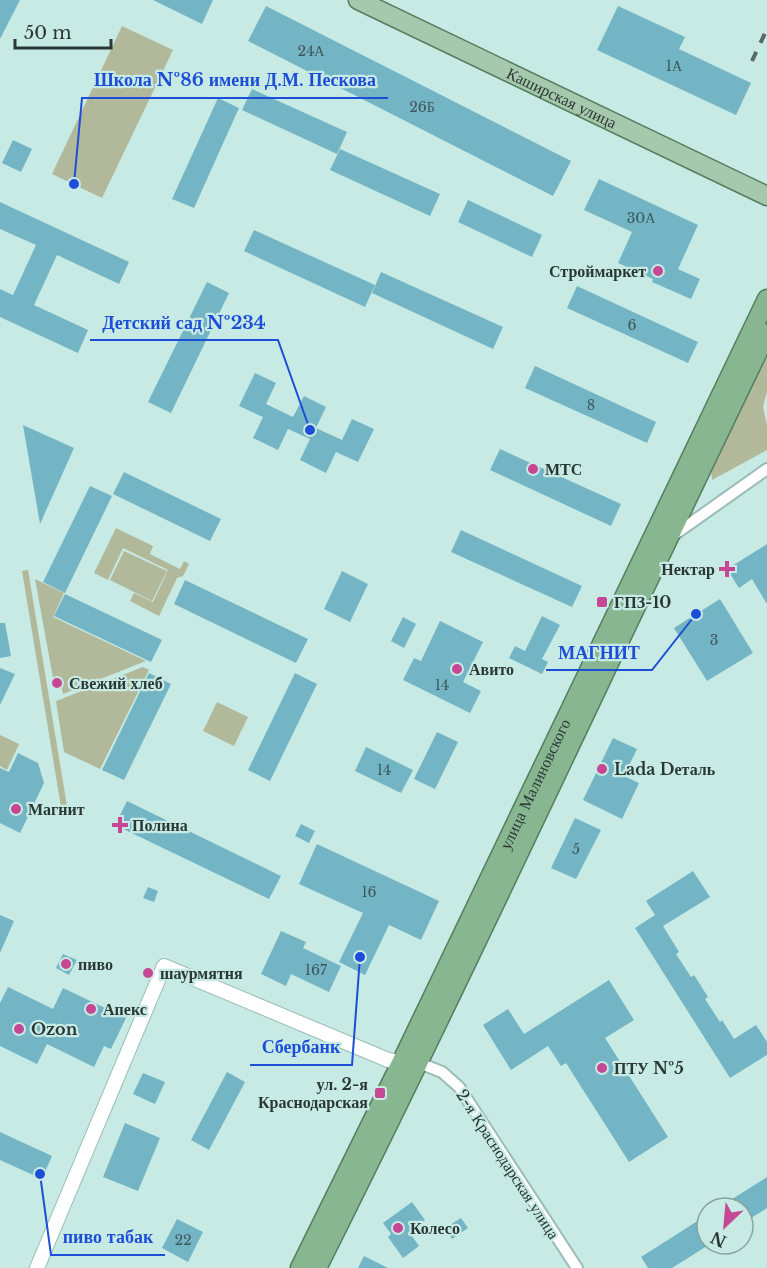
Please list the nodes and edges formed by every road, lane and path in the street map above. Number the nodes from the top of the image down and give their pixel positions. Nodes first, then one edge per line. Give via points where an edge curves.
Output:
1 (358, 0) edge
2 (767, 196) edge
3 (767, 298) edge
4 (767, 333) edge
5 (767, 469) edge
6 (666, 540) junction
7 (410, 1063) junction
8 (37, 1268) edge
9 (300, 1268) edge
10 (317, 1268) edge
11 (577, 1268) edge

1 - 2 main road, Каширская улица
3 - 7 highway, улица Малиновского
4 - 6 highway, улица Малиновского
5 - 6 street
6 - 7 highway, улица Малиновского
7 - 8 street, 2-я Краснодарская улица via 388,1060 164,966
7 - 9 highway, улица Малиновского
7 - 10 highway, улица Малиновского
7 - 11 street, 2-я Краснодарская улица via 442,1071 459,1087

